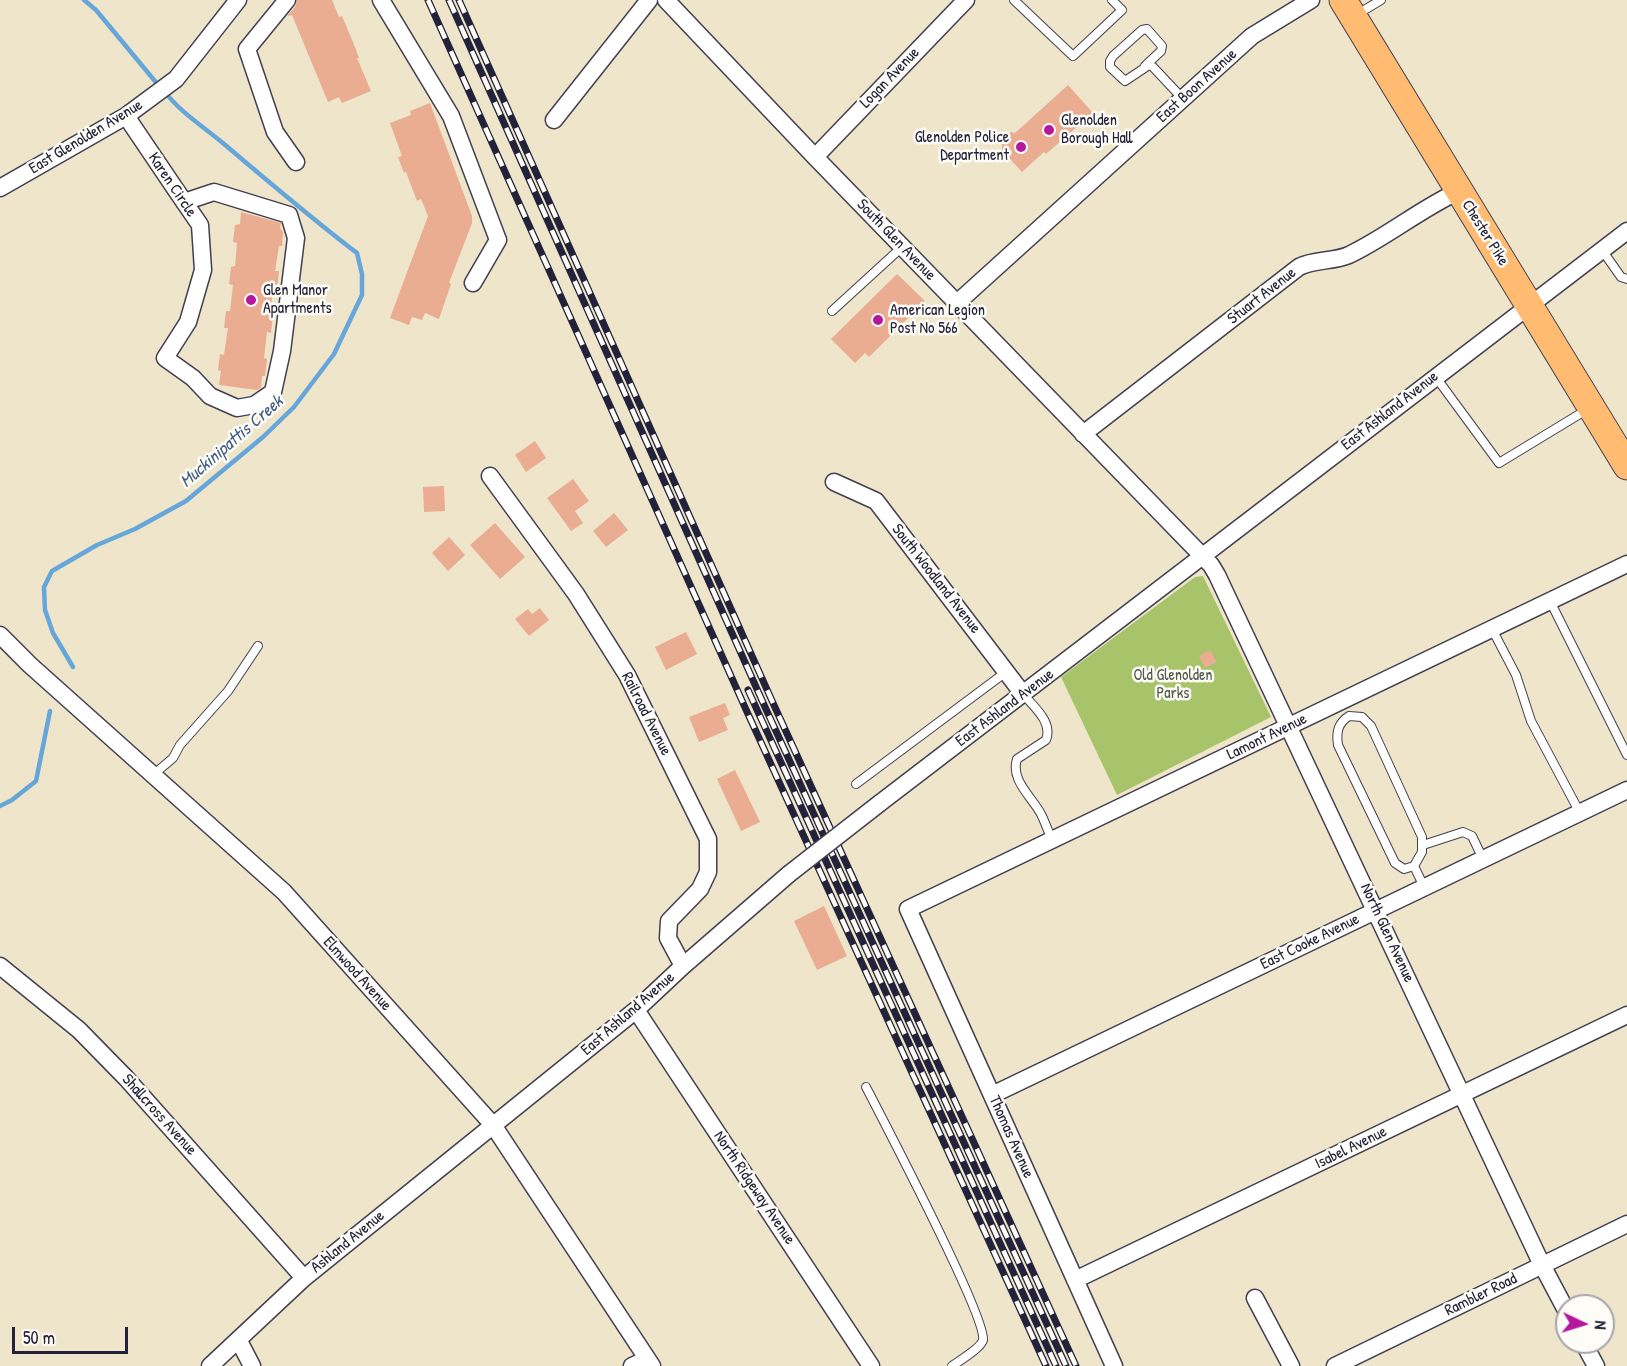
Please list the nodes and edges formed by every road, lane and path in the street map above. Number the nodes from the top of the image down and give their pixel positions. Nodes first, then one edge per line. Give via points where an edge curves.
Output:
1 (238, 0) edge
2 (287, 0) edge
3 (381, 0) edge
4 (649, 0) edge
5 (666, 0) edge
6 (966, 0) edge
7 (1014, 0) edge
8 (1112, 0) edge
9 (1311, 0) edge
10 (1381, 0) edge
11 (1348, 8) edge
12 (1145, 66) junction
13 (1182, 99) junction
14 (133, 111) junction
15 (554, 120) dead end
16 (815, 157) junction
17 (296, 162) dead end
18 (0, 188) edge
19 (1459, 191) junction
20 (184, 202) junction
21 (1627, 231) edge
22 (902, 247) junction
23 (1602, 250) junction
24 (1627, 279) edge
25 (473, 283) dead end
26 (957, 303) junction
27 (1529, 305) junction
28 (832, 311) dead end
29 (1435, 376) junction
30 (1591, 408) junction
31 (1083, 434) junction
32 (1627, 466) edge
33 (490, 476) dead end
34 (834, 482) dead end
35 (1203, 556) junction
36 (1627, 564) edge
37 (1550, 601) junction
38 (1492, 629) junction
39 (0, 635) edge
40 (258, 646) dead end
41 (1007, 671) junction
42 (1023, 694) junction
43 (1345, 708) junction
44 (1289, 726) junction
45 (1627, 755) edge
46 (153, 776) junction
47 (856, 784) dead end
48 (1627, 790) edge
49 (1580, 813) junction
50 (1052, 840) junction
51 (1423, 845) junction
52 (1483, 859) junction
53 (1414, 866) junction
54 (1424, 887) junction
55 (908, 909) joint
56 (1377, 910) junction
57 (0, 966) edge
58 (682, 966) junction
59 (636, 1010) junction
60 (1627, 1015) edge
61 (866, 1087) dead end
62 (1462, 1094) junction
63 (992, 1095) junction
64 (493, 1125) junction
65 (1627, 1224) edge
66 (1542, 1265) junction
67 (304, 1278) junction
68 (1075, 1280) junction
69 (1557, 1294) edge
70 (1255, 1298) dead end
71 (239, 1341) junction
72 (643, 1364) edge
73 (210, 1366) edge
74 (252, 1366) edge
75 (872, 1366) edge
76 (952, 1366) edge
77 (1114, 1366) edge
78 (1291, 1366) edge
79 (1335, 1366) edge

1 - 14 street, East Glenolden Avenue via 176,79
2 - 17 street via 247,49 275,132
3 - 25 street via 451,116 498,240
4 - 15 street
5 - 16 street, South Glen Avenue
6 - 16 street, Logan Avenue
7 - 8 lane via 1073,56 1122,9
9 - 13 street, East Boon Avenue via 1252,36
10 - 11 lane
11 - 19 main road, Chester Pike
12 - 12 lane via 1125,81 1110,67 1110,61 1147,29 1162,46
12 - 13 lane via 1153,67
13 - 26 street, East Boon Avenue
14 - 18 street, East Glenolden Avenue
14 - 20 street, Karen Circle
16 - 22 street, South Glen Avenue
19 - 27 main road, Chester Pike
19 - 31 street, Stuart Avenue via 1346,256 1299,267
20 - 20 street, Karen Circle via 200,225 203,270 188,322 165,358 210,396 237,408 254,405 273,392 284,340 296,238 289,215 214,192
21 - 23 street, East Ashland Avenue
22 - 26 street, South Glen Avenue
22 - 28 lane
23 - 24 lane via 1621,277
23 - 27 street, East Ashland Avenue
26 - 31 street, South Glen Avenue
27 - 29 street, East Ashland Avenue
27 - 30 main road, Chester Pike
29 - 30 lane via 1499,463
29 - 35 street, East Ashland Avenue
30 - 32 main road, Chester Pike
31 - 35 street, South Glen Avenue
33 - 58 street, Railroad Avenue via 576,594 627,675 708,839 708,872 700,890 669,921 668,938
34 - 41 street, South Woodland Avenue via 876,501
35 - 42 street, East Ashland Avenue
35 - 44 street, North Glen Avenue via 1217,575
36 - 37 street, Lamont Avenue
37 - 38 street, Lamont Avenue
37 - 45 lane
38 - 43 street, Lamont Avenue
38 - 49 lane via 1516,675 1531,721
39 - 46 street, Elmwood Avenue
40 - 46 lane via 228,691 173,758
41 - 42 street, South Woodland Avenue
41 - 47 lane
42 - 50 lane via 1046,722 1048,735 1017,759 1016,770
42 - 58 street, East Ashland Avenue, bridge via 789,874
43 - 44 street, Lamont Avenue
43 - 51 lane via 1371,726
43 - 53 lane via 1336,734 1338,745 1395,863 1404,869
44 - 50 street, Lamont Avenue
44 - 56 street, North Glen Avenue
46 - 64 street, Elmwood Avenue via 284,892
48 - 49 street, East Cooke Avenue
49 - 52 street, East Cooke Avenue
50 - 55 street, Lamont Avenue
51 - 52 lane via 1463,832 1472,836
51 - 53 lane
52 - 54 street, East Cooke Avenue
53 - 54 lane
54 - 56 street, East Cooke Avenue
55 - 63 street, Thomas Avenue
56 - 62 street, North Glen Avenue
56 - 63 street, East Cooke Avenue
57 - 67 street, Shallcross Avenue via 79,1030 126,1077
58 - 59 street, East Ashland Avenue
59 - 64 street, East Ashland Avenue
59 - 75 street, North Ridgeway Avenue
60 - 62 street, Isabel Avenue
61 - 76 lane via 969,1294 982,1331 980,1346
62 - 66 street, North Glen Avenue
62 - 68 street, Isabel Avenue
63 - 68 street, Thomas Avenue
64 - 67 street, Ashland Avenue
64 - 72 street, Elmwood Avenue
65 - 66 street, Rambler Road
66 - 69 street, North Glen Avenue
66 - 79 street, Rambler Road
67 - 71 street, Ashland Avenue
68 - 77 street, Thomas Avenue
70 - 78 street
71 - 73 street, Ashland Avenue
71 - 74 street

